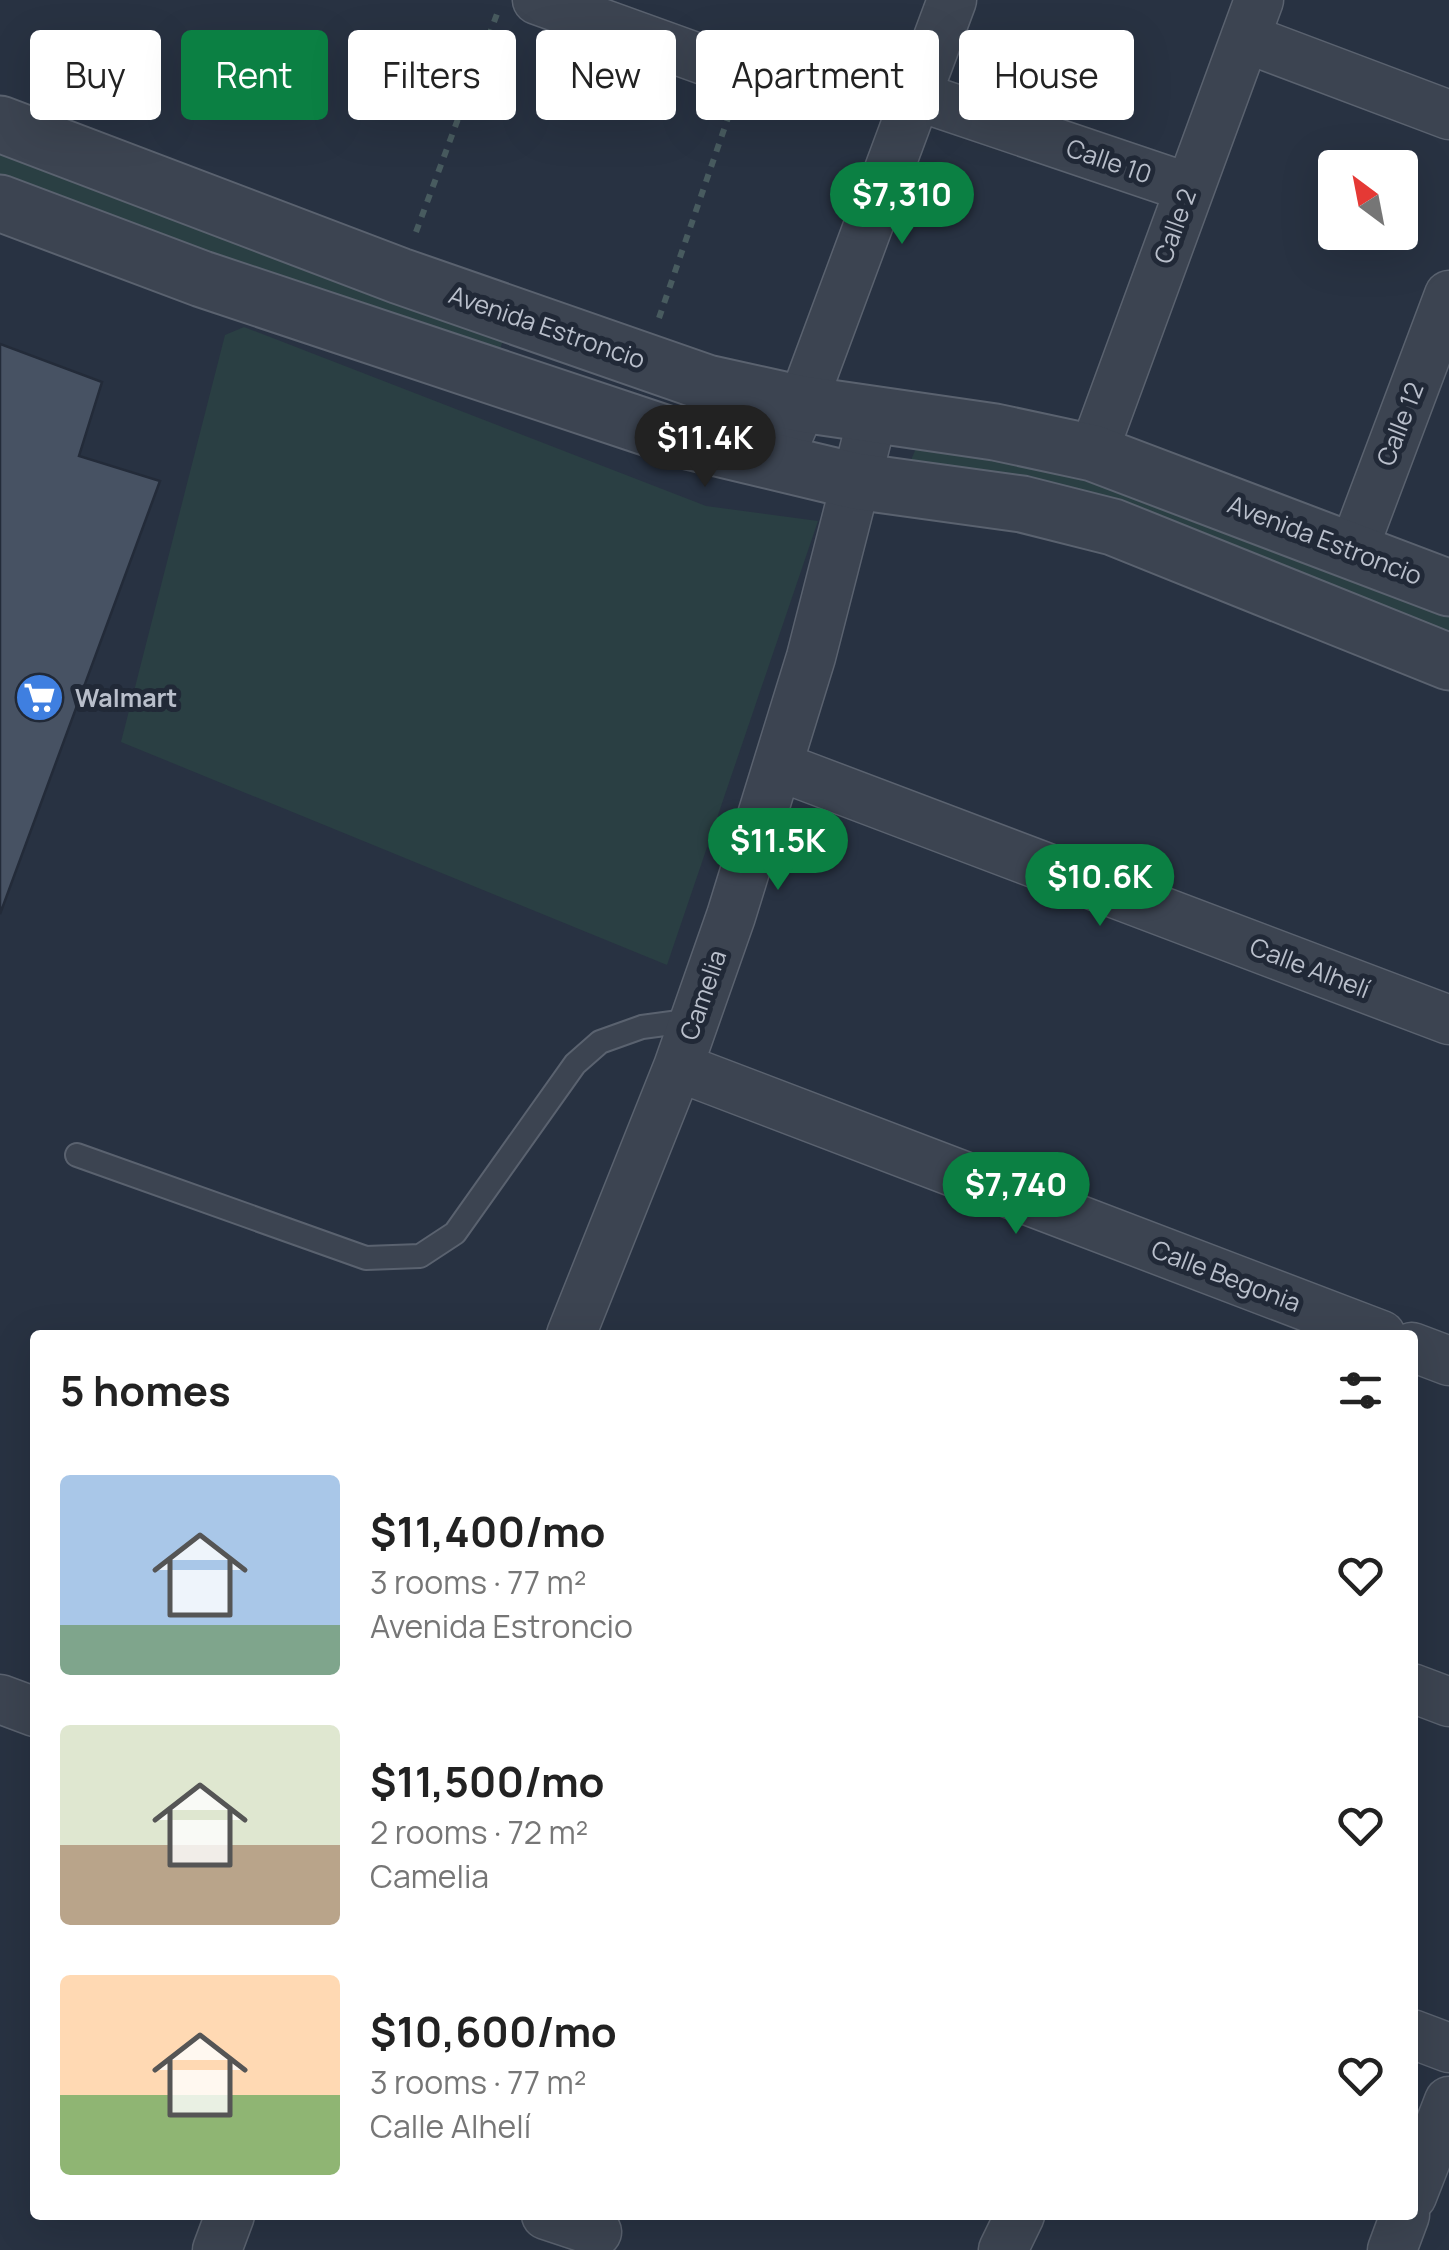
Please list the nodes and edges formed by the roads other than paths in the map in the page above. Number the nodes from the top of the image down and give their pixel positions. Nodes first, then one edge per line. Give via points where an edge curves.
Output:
1 (537, 0) edge
2 (952, 0) edge
3 (637, 16) edge
4 (1252, 19) edge
5 (939, 35) edge
6 (696, 48) edge
7 (939, 104) edge
8 (1449, 115) edge
9 (907, 120) edge
10 (0, 124) edge
11 (1189, 188) junction
12 (0, 203) edge
13 (1449, 295) edge
14 (802, 404) junction
15 (873, 414) junction
16 (1092, 453) junction
17 (776, 465) junction
18 (855, 482) junction
19 (1352, 553) junction
20 (1449, 588) edge
21 (1449, 662) edge
22 (778, 766) junction
23 (694, 1020) junction
24 (1449, 1020) edge
25 (678, 1067) junction
26 (77, 1154) dead end
27 (573, 1330) edge
28 (1368, 1330) edge
29 (1418, 1349) edge
30 (1449, 1361) edge
31 (1418, 1690) edge
32 (0, 1700) edge
33 (1449, 1702) edge
34 (30, 1710) edge
35 (1418, 2036) edge
36 (1449, 2048) edge
37 (1449, 2101) edge
38 (1418, 2181) edge
39 (228, 2220) edge
40 (561, 2220) edge
41 (1018, 2220) edge
42 (1403, 2220) edge
43 (597, 2232) edge
44 (217, 2250) edge
45 (1004, 2250) edge
46 (1392, 2250) edge

1 - 3 street
2 - 5 street
3 - 6 street
4 - 8 street
4 - 11 street, Calle 2
7 - 11 street, Calle 10
9 - 14 street
10 - 14 street, Avenida Estroncio via 400,276 723,387
11 - 16 street, Calle 2
12 - 17 street via 202,279
13 - 19 street, Calle 12
14 - 15 street, Avenida Estroncio
14 - 17 street
15 - 16 street, Avenida Estroncio
15 - 18 street, Camelia
16 - 19 street, Avenida Estroncio
17 - 18 street
18 - 21 street via 1022,504 1113,527
18 - 22 street, Camelia
19 - 20 street, Avenida Estroncio
22 - 23 street, Camelia
22 - 24 street, Calle Alhelí
23 - 25 street, Camelia
23 - 26 lane via 600,1042 575,1064 455,1233 420,1256 366,1258
25 - 27 street, Camelia
25 - 28 street, Calle Begonia
29 - 30 street
31 - 33 street
32 - 34 street
35 - 36 street
37 - 38 street
39 - 44 street
40 - 43 street
41 - 45 street
42 - 46 street

